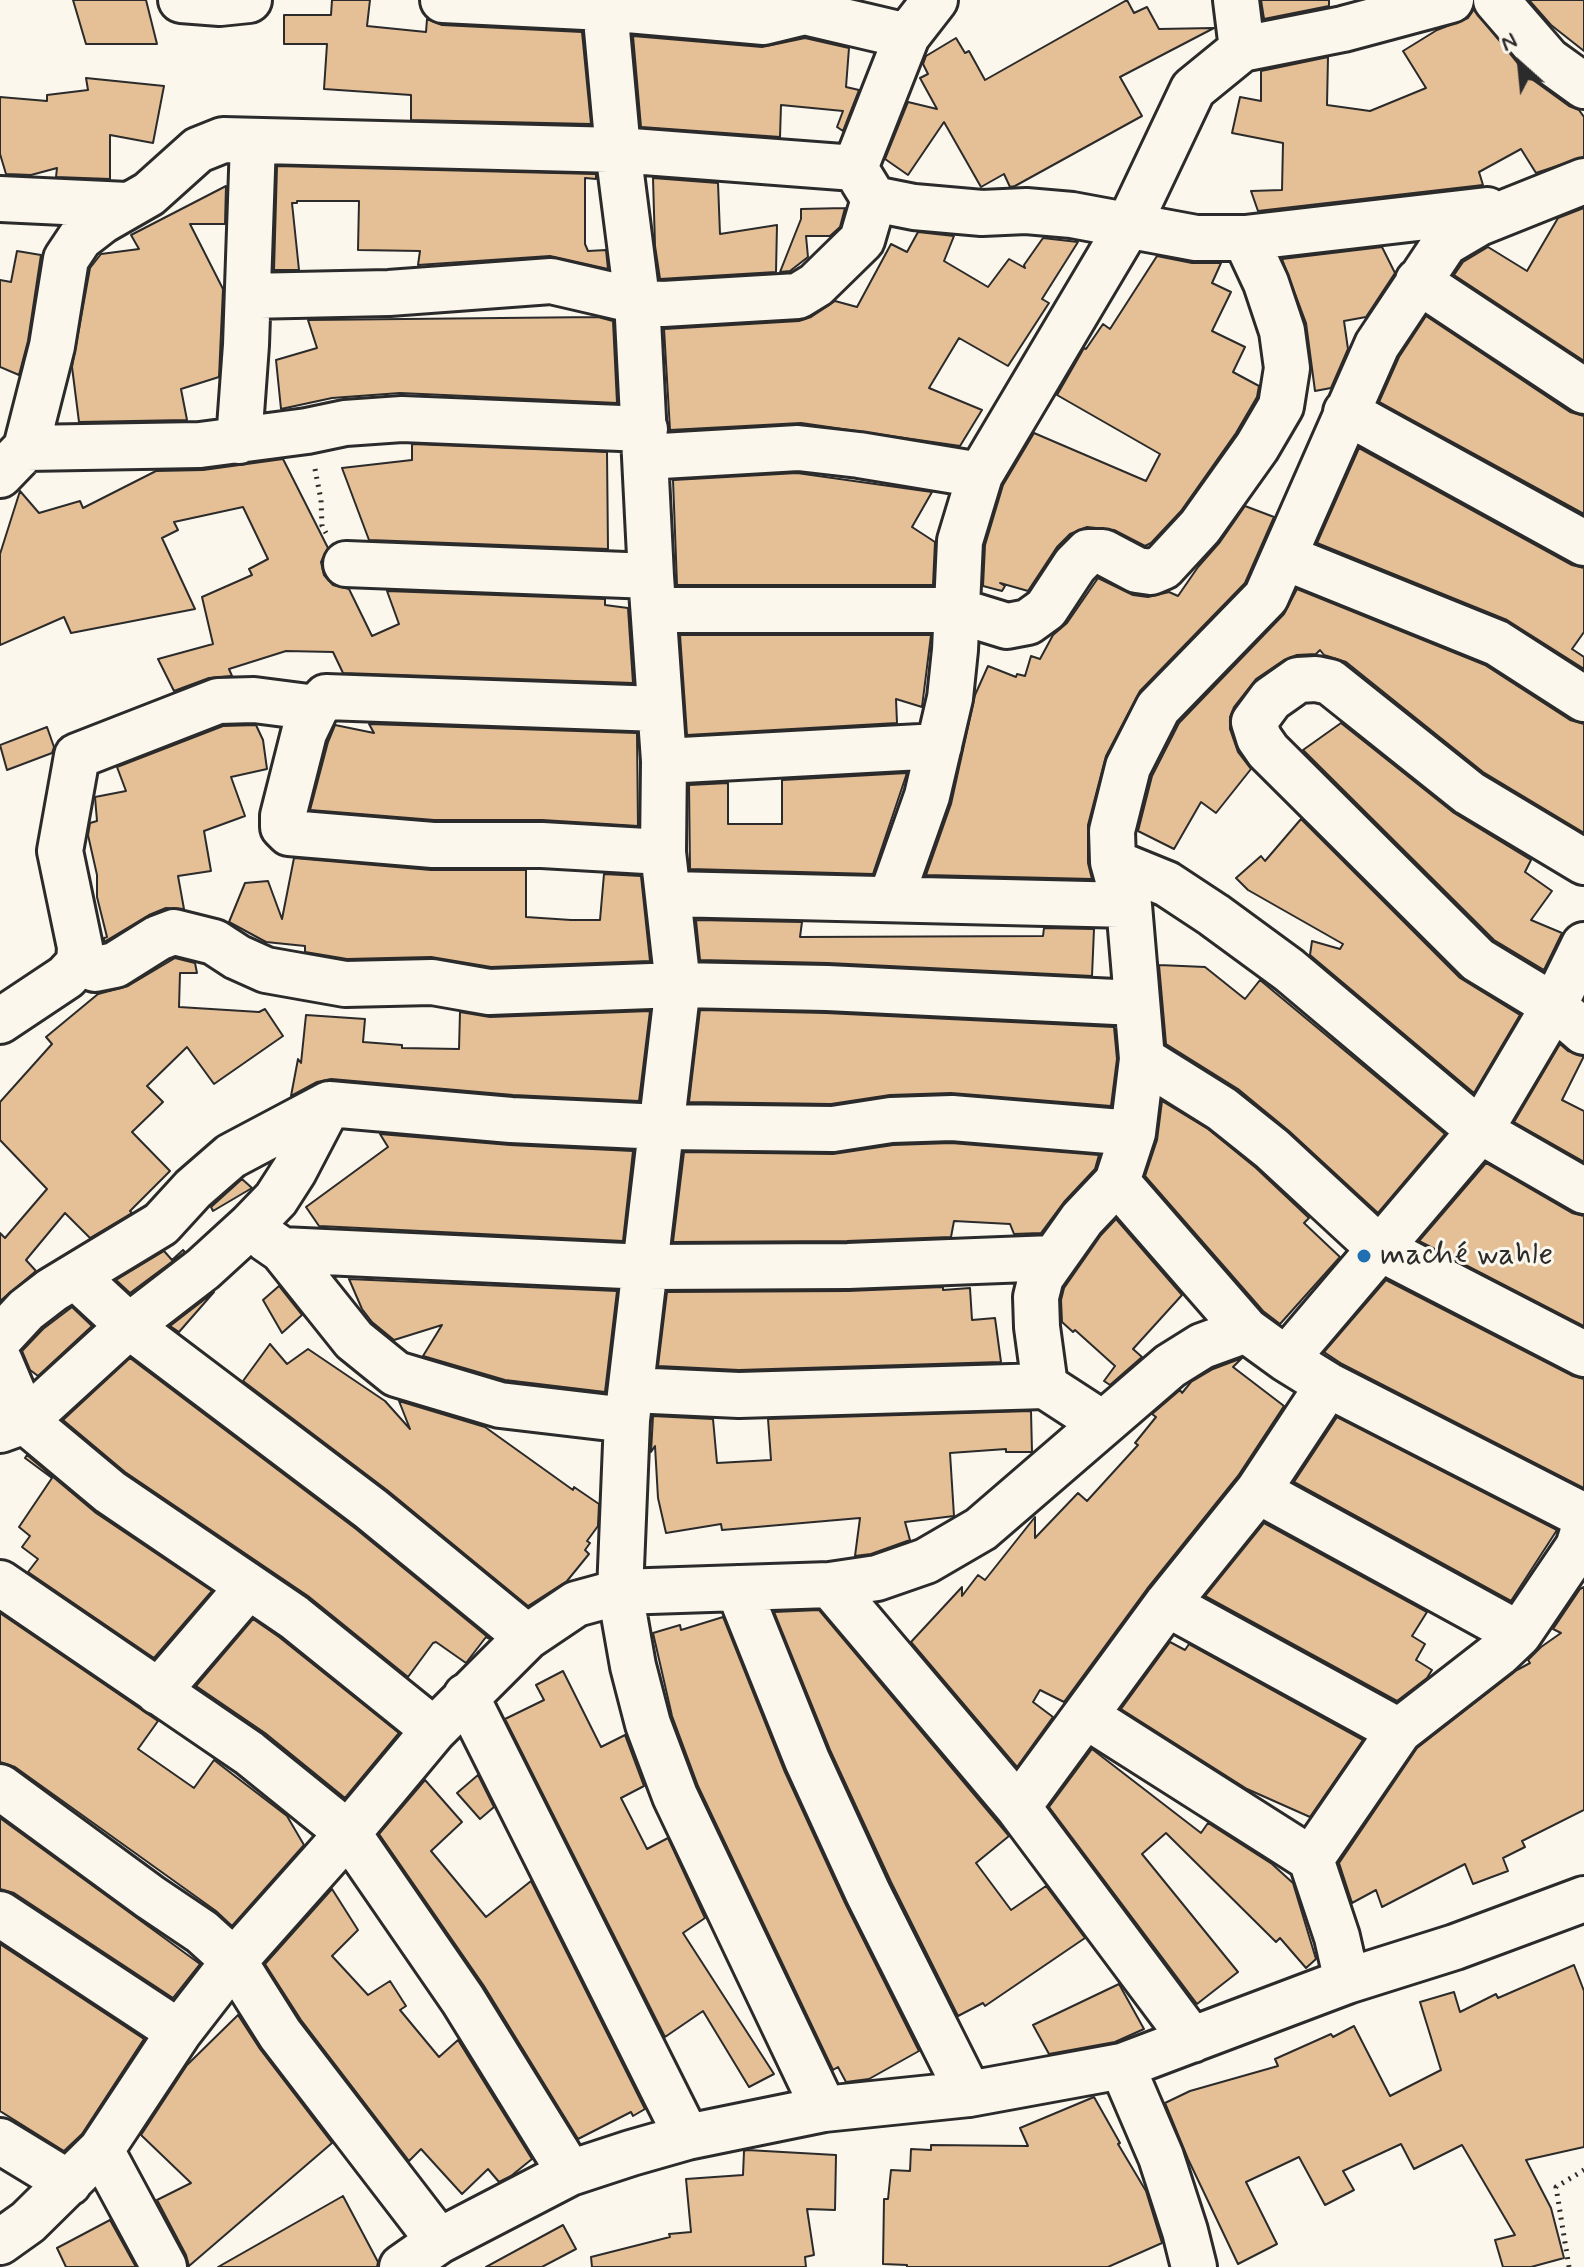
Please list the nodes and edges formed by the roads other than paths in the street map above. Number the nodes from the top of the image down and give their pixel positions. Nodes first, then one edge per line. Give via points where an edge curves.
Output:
1 (181, 0) edge
2 (249, 0) edge
3 (443, 0) edge
4 (935, 0) edge
5 (1236, 0) edge
6 (1451, 0) edge
7 (1496, 0) edge
8 (602, 4) edge
9 (800, 6) edge
10 (907, 36) junction
11 (1242, 49) junction
12 (1584, 86) edge
13 (253, 142) junction
14 (618, 150) junction
15 (1584, 181) edge
16 (864, 184) junction
17 (0, 199) edge
18 (127, 205) junction
19 (1520, 206) junction
20 (1129, 224) junction
21 (1245, 238) junction
22 (1418, 281) junction
23 (248, 296) junction
24 (637, 299) junction
25 (1584, 391) edge
26 (1346, 412) junction
27 (239, 441) junction
28 (645, 443) junction
29 (1257, 447) junction
30 (13, 462) edge
31 (980, 475) junction
32 (1319, 476) junction
33 (1584, 543) edge
34 (1284, 557) junction
35 (346, 564) road end
36 (652, 593) junction
37 (955, 610) junction
38 (1584, 699) edge
39 (316, 708) junction
40 (659, 709) junction
41 (939, 746) junction
42 (664, 761) junction
43 (1113, 862) junction
44 (1584, 862) edge
45 (667, 873) junction
46 (891, 898) junction
47 (1129, 905) junction
48 (1584, 945) edge
49 (79, 963) junction
50 (678, 985) junction
51 (1136, 1003) junction
52 (1569, 1019) edge
53 (0, 1021) edge
54 (1142, 1059) junction
55 (329, 1104) junction
56 (662, 1127) junction
57 (1480, 1131) junction
58 (1133, 1133) junction
59 (1117, 1182) junction
60 (1584, 1191) edge
61 (266, 1238) junction
62 (1379, 1248) junction
63 (1053, 1258) junction
64 (646, 1267) junction
65 (76, 1277) junction
66 (129, 1326) junction
67 (1246, 1330) junction
68 (0, 1338) edge
69 (1584, 1354) edge
70 (1286, 1359) junction
71 (0, 1362) edge
72 (1328, 1385) junction
73 (1045, 1386) junction
74 (629, 1405) junction
75 (1102, 1423) junction
76 (13, 1426) edge
77 (1258, 1491) junction
78 (1584, 1516) edge
79 (1584, 1528) edge
80 (0, 1583) edge
81 (830, 1585) junction
82 (248, 1587) junction
83 (738, 1588) junction
84 (620, 1592) junction
85 (1167, 1604) junction
86 (1519, 1634) junction
87 (527, 1637) junction
88 (158, 1692) junction
89 (466, 1696) junction
90 (1086, 1716) junction
91 (434, 1730) junction
92 (1399, 1731) junction
93 (0, 1787) edge
94 (1018, 1807) junction
95 (348, 1833) junction
96 (1311, 1859) junction
97 (1584, 1899) edge
98 (0, 1914) edge
99 (234, 1961) junction
100 (1347, 1981) junction
101 (179, 2032) junction
102 (1192, 2040) junction
103 (1122, 2066) junction
104 (969, 2094) junction
105 (824, 2109) junction
106 (687, 2137) junction
107 (0, 2141) edge
108 (101, 2150) junction
109 (570, 2173) junction
110 (69, 2183) junction
111 (439, 2241) junction
112 (0, 2242) edge
113 (164, 2267) edge
114 (402, 2267) edge
115 (1194, 2267) edge

1 - 2 street
3 - 8 street
4 - 10 street
5 - 11 street
6 - 11 street
7 - 12 street via 1548,60
8 - 9 street via 764,22
8 - 14 street
9 - 10 street
10 - 16 street
11 - 20 street via 1193,89
13 - 14 street
13 - 18 street via 223,140 198,150 149,194
13 - 23 street
14 - 16 street
14 - 24 street
15 - 19 street
16 - 20 street via 914,207 1026,211
16 - 24 street via 862,240 798,296 663,304
17 - 18 street
18 - 30 street via 80,238 66,259 52,346
19 - 21 street
19 - 22 street via 1445,243
20 - 21 street via 1196,238
20 - 31 street
21 - 29 street via 1282,331 1287,368 1281,406
22 - 25 street
22 - 26 street via 1377,345
23 - 24 street via 551,281
23 - 27 street
24 - 28 street
26 - 32 street
26 - 33 street
27 - 28 street via 402,419
27 - 30 street
28 - 31 street via 798,448
28 - 36 street
29 - 32 street
29 - 37 street via 1200,527 1163,567 1137,570 1103,552 1088,552 1046,609 1028,622 1007,626
31 - 37 street via 960,541
32 - 34 street
34 - 38 street via 1497,643
34 - 43 street via 1266,597 1158,708 1128,767 1112,831
35 - 36 street
36 - 37 street
36 - 40 street
37 - 41 street via 950,698
39 - 40 street via 326,697
39 - 45 street via 304,733 283,816 289,833 433,845 542,845
39 - 49 street via 218,701 77,756 60,851
40 - 42 street
41 - 42 street
41 - 46 street
42 - 45 street
43 - 47 street
43 - 57 street via 1167,884 1289,970
44 - 52 street via 1469,793 1330,682 1298,680 1271,699 1254,722 1268,751 1478,960
45 - 46 street
45 - 50 street
46 - 47 street
47 - 51 street
48 - 52 street
49 - 50 street via 95,969 115,965 174,932 214,942 266,970 345,984 432,982 489,992
49 - 53 street
50 - 51 street
50 - 56 street
51 - 54 street
52 - 57 street
54 - 58 street
54 - 62 street via 1222,1109
55 - 56 street
55 - 61 street via 276,1199
55 - 65 street via 231,1156 161,1224
56 - 58 street via 833,1129 952,1118
56 - 64 street
57 - 60 street
57 - 62 street
58 - 59 street
59 - 63 street
59 - 67 street
61 - 64 street
61 - 66 street via 203,1269
61 - 74 street via 354,1340 396,1374 500,1405
62 - 69 street
62 - 70 street
63 - 64 street
63 - 73 street via 1036,1297
64 - 74 street
65 - 66 street
65 - 68 street via 26,1310
66 - 76 street
66 - 87 street via 371,1509
67 - 70 street
67 - 75 street via 1202,1346 1170,1366
70 - 72 street
71 - 76 street
72 - 77 street
72 - 78 street
73 - 74 street via 739,1395
73 - 75 street
74 - 84 street
75 - 81 street via 981,1529 914,1565 877,1578
76 - 82 street
77 - 85 street
77 - 86 street
79 - 86 street via 1578,1547
80 - 88 street
81 - 83 street
81 - 94 street
82 - 88 street
82 - 91 street via 294,1617
83 - 84 street
83 - 104 street via 807,1760
84 - 87 street via 576,1604
84 - 105 street via 648,1724 675,1796
85 - 90 street
85 - 92 street
86 - 92 street
87 - 89 street
88 - 95 street via 249,1753
89 - 91 street
89 - 106 street
90 - 94 street
90 - 96 street
91 - 95 street
92 - 96 street
93 - 99 street via 202,1932
94 - 102 street
95 - 99 street
95 - 109 street via 463,2000
96 - 100 street
97 - 100 street
98 - 101 street
99 - 101 street
99 - 111 street via 280,2034
100 - 102 street
101 - 108 street
102 - 103 street
103 - 104 street
103 - 115 street via 1161,2157
104 - 105 street
105 - 106 street
106 - 109 street
107 - 110 street
108 - 110 street
108 - 113 street
109 - 111 street
110 - 112 street
111 - 114 street

